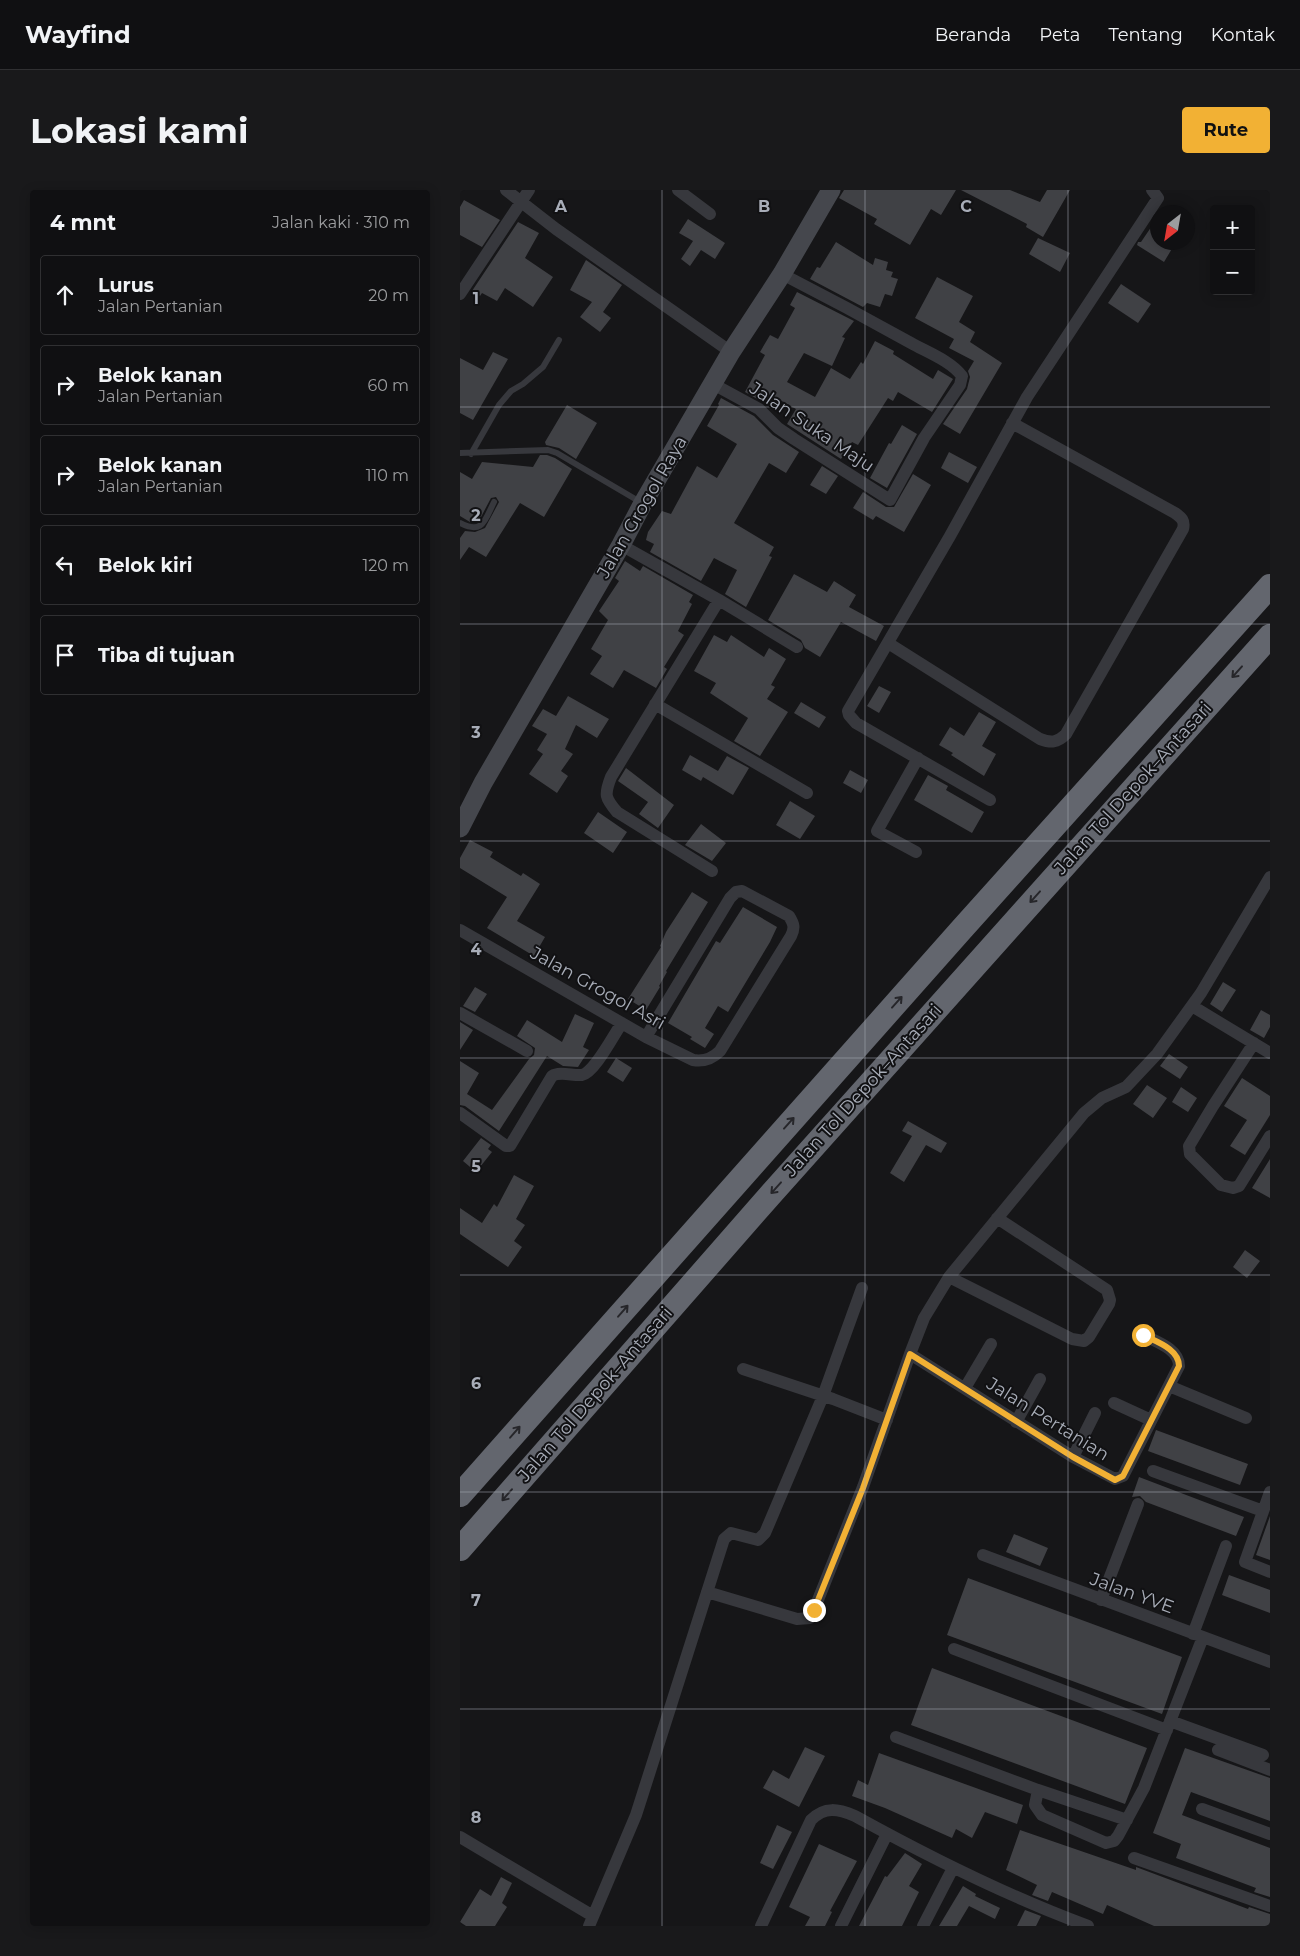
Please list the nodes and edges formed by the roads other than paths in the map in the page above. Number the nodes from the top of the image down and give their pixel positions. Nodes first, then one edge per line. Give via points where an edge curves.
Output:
1 (506, 190) edge
2 (529, 190) edge
3 (678, 190) edge
4 (831, 190) edge
5 (1158, 193) edge
6 (521, 203) junction
7 (710, 214) dead end
8 (782, 274) junction
9 (460, 294) edge
10 (559, 340) dead end
11 (731, 352) junction
12 (713, 384) junction
13 (1012, 423) junction
14 (460, 453) edge
15 (471, 454) junction
16 (637, 500) junction
17 (494, 502) dead end
18 (460, 523) edge
19 (621, 545) junction
20 (1270, 586) edge
21 (719, 600) junction
22 (1270, 636) edge
23 (888, 643) junction
24 (797, 646) dead end
25 (655, 704) junction
26 (918, 758) junction
27 (807, 793) dead end
28 (990, 800) dead end
29 (460, 828) edge
30 (916, 852) dead end
31 (712, 871) dead end
32 (1270, 877) edge
33 (460, 930) edge
34 (1192, 1006) junction
35 (460, 1013) edge
36 (622, 1023) junction
37 (646, 1037) junction
38 (1254, 1043) junction
39 (528, 1051) dead end
40 (1270, 1053) edge
41 (460, 1114) edge
42 (1270, 1136) edge
43 (998, 1218) junction
44 (949, 1277) junction
45 (862, 1288) dead end
46 (1143, 1335) dead end
47 (991, 1344) dead end
48 (910, 1354) junction
49 (743, 1369) dead end
50 (1040, 1379) dead end
51 (1169, 1386) junction
52 (964, 1388) junction
53 (823, 1396) junction
54 (1114, 1403) dead end
55 (1095, 1413) dead end
56 (1246, 1418) dead end
57 (887, 1420) junction
58 (1151, 1420) junction
59 (1016, 1422) junction
60 (1073, 1457) junction
61 (1153, 1471) dead end
62 (1270, 1492) edge
63 (460, 1495) edge
64 (1138, 1504) dead end
65 (1263, 1511) junction
66 (1226, 1546) dead end
67 (460, 1549) edge
68 (983, 1555) dead end
69 (1270, 1572) edge
70 (707, 1592) junction
71 (1101, 1600) junction
72 (1198, 1635) junction
73 (954, 1649) dead end
74 (1270, 1662) edge
75 (1168, 1726) junction
76 (896, 1737) dead end
77 (1218, 1750) dead end
78 (1263, 1755) dead end
79 (1270, 1770) edge
80 (1038, 1790) junction
81 (1202, 1809) dead end
82 (1127, 1820) junction
83 (888, 1834) junction
84 (1270, 1834) edge
85 (460, 1837) edge
86 (1134, 1858) dead end
87 (953, 1868) junction
88 (1270, 1906) edge
89 (591, 1921) edge
90 (761, 1926) edge
91 (841, 1926) edge
92 (923, 1926) edge
93 (1088, 1926) edge

1 - 6 street
2 - 6 street
3 - 7 street
4 - 8 street, Jalan Grogol Raya
5 - 13 street
6 - 9 street
6 - 11 street
8 - 11 street, Jalan Grogol Raya
8 - 12 street, Jalan Suka Maju via 934,356 962,376 960,385 921,443 890,500 786,433 759,409
10 - 15 lane via 543,367 510,391
11 - 12 street, Jalan Grogol Raya
12 - 16 street, Jalan Grogol Raya
13 - 23 street
13 - 23 street via 1175,513 1182,518 1182,529 1060,740 1048,742 1040,738
14 - 15 lane
15 - 16 lane via 548,450
16 - 19 street, Jalan Grogol Raya
17 - 18 lane via 480,527 471,528
19 - 21 street
19 - 29 street, Jalan Grogol Raya
63 -> 20 highway, Jalan Tol Depok–Antasari
21 - 24 street
21 - 25 street
22 -> 67 highway, Jalan Tol Depok–Antasari via 772,1192
23 - 26 street via 850,706 849,715 856,723
25 - 27 street
25 - 31 street via 611,777 605,792 608,802 617,812
26 - 28 street
26 - 30 street via 877,831
32 - 34 street
33 - 36 street, Jalan Grogol Asri
34 - 38 street
34 - 43 street via 1158,1054 1134,1080 1084,1113
35 - 39 street
36 - 37 street, Jalan Grogol Asri
36 - 41 street via 589,1072 552,1076 510,1146
37 - 37 street, Jalan Grogol Asri via 694,1060 715,1056 792,936 794,929 789,916 742,891 736,892
38 - 40 street
38 - 42 street via 1212,1106 1189,1150 1221,1184 1233,1188 1239,1186
43 - 44 street
43 - 44 street via 1107,1290 1109,1304 1088,1338 1084,1341 1072,1339
44 - 48 street via 924,1318
45 - 53 street
46 - 51 street, Jalan Pertanian via 1172,1351 1179,1360
47 - 52 street
48 - 52 street, Jalan Pertanian
48 - 57 street
49 - 53 street
50 - 59 street
51 - 56 street
51 - 58 street, Jalan Pertanian
52 - 59 street, Jalan Pertanian
53 - 57 street
53 - 70 street via 765,1533 758,1540 731,1533 725,1536
54 - 58 street
55 - 60 street
57 - 70 street via 856,1507 810,1618 797,1619
58 - 60 street, Jalan Pertanian via 1123,1476 1119,1478 1111,1478
59 - 60 street, Jalan Pertanian
61 - 65 street
62 - 65 street
64 - 71 street
65 - 69 street via 1245,1562
66 - 72 street
68 - 71 street, Jalan YVE
70 - 89 street via 636,1815
71 - 72 street, Jalan YVE
72 - 74 street, Jalan YVE
72 - 75 street
73 - 75 street
75 - 78 street
75 - 82 street via 1144,1788
76 - 80 street
77 - 79 street
80 - 82 street
80 - 82 street via 1035,1806 1042,1815 1106,1843 1114,1841
81 - 84 street
83 - 87 street
83 - 90 street via 838,1809 818,1813 811,1820
83 - 91 street
85 - 89 street
86 - 88 street
87 - 92 street
87 - 93 street via 1014,1897

